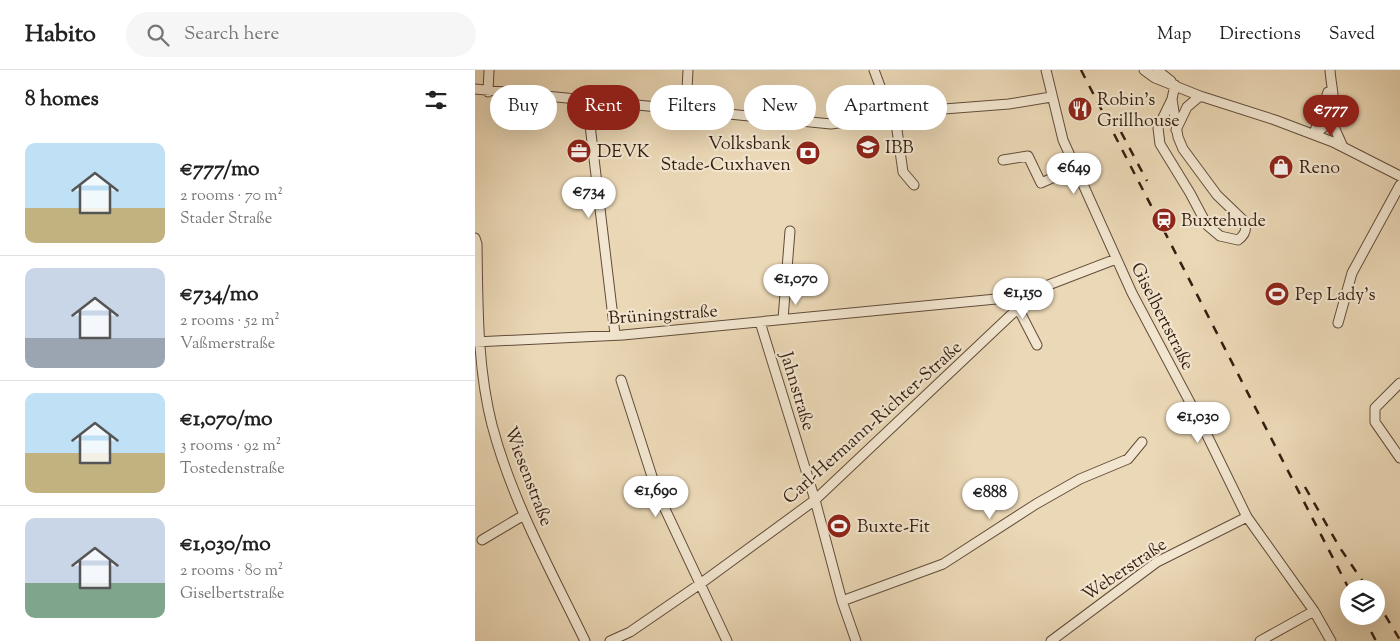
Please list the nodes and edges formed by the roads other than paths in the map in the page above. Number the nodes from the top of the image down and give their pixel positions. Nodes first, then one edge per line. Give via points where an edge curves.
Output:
1 (489, 70) edge
2 (688, 70) edge
3 (874, 70) edge
4 (1046, 70) edge
5 (1144, 70) edge
6 (1157, 70) edge
7 (1330, 70) edge
8 (1331, 80) junction
9 (687, 85) edge
10 (880, 85) edge
11 (1175, 85) junction
12 (475, 90) edge
13 (488, 92) junction
14 (1199, 96) junction
15 (1051, 97) junction
16 (567, 98) edge
17 (1172, 99) junction
18 (947, 109) edge
19 (734, 115) edge
20 (1331, 120) junction
21 (826, 124) edge
22 (1159, 127) junction
23 (591, 130) edge
24 (896, 130) edge
25 (1177, 130) junction
26 (1314, 134) junction
27 (1343, 147) junction
28 (1003, 160) dead end
29 (1075, 168) junction
30 (1400, 176) edge
31 (914, 185) dead end
32 (1400, 185) edge
33 (790, 231) dead end
34 (475, 238) edge
35 (1116, 259) junction
36 (1017, 297) junction
37 (1014, 308) junction
38 (783, 319) junction
39 (760, 322) junction
40 (1338, 323) dead end
41 (615, 334) junction
42 (477, 342) edge
43 (1037, 345) dead end
44 (621, 380) dead end
45 (1400, 383) edge
46 (1142, 442) dead end
47 (1400, 458) edge
48 (815, 500) junction
49 (524, 515) junction
50 (1247, 517) junction
51 (482, 540) dead end
52 (700, 584) junction
53 (842, 601) junction
54 (1314, 611) junction
55 (585, 641) edge
56 (610, 641) edge
57 (727, 641) edge
58 (856, 641) edge
59 (1051, 641) edge
60 (1260, 641) edge
61 (1331, 641) edge

1 - 13 street
2 - 9 street
3 - 10 street
4 - 15 street, Giselbertstraße
5 - 11 street
6 - 11 street
7 - 8 street
8 - 20 street
8 - 26 street via 1327,102
11 - 14 street
11 - 17 street
12 - 13 street
13 - 16 street
14 - 25 street via 1187,107
14 - 26 street
15 - 18 street
15 - 29 street, Giselbertstraße
17 - 22 street
17 - 25 street
19 - 21 street
20 - 26 street
20 - 27 street
22 - 25 street via 1164,124
22 - 25 street via 1160,144 1191,193 1202,219 1220,236 1238,240 1245,234 1245,222 1217,195 1183,149
23 - 41 street
24 - 31 street via 903,172
26 - 27 street
27 - 30 street
28 - 29 street via 1028,156 1041,183
29 - 35 street, Giselbertstraße
32 - 40 street via 1353,273
33 - 38 street
34 - 42 street, Wiesenstraße
35 - 36 street, Brüningstraße
35 - 50 street, Giselbertstraße
36 - 37 street, Carl-Hermann-Richter-Straße
36 - 38 street, Brüningstraße
37 - 43 street via 1021,314
37 - 48 street, Carl-Hermann-Richter-Straße via 1013,313
38 - 39 street, Brüningstraße
39 - 41 street, Brüningstraße
39 - 48 street, Jahnstraße
41 - 42 street, Brüningstraße
42 - 49 street, Wiesenstraße via 493,425
44 - 52 street via 657,492
45 - 47 street via 1375,408 1375,422
46 - 53 street via 1128,459 1080,479 1050,496 943,564
48 - 52 street, Carl-Hermann-Richter-Straße
48 - 53 street, Jahnstraße
49 - 51 street
49 - 55 street, Wiesenstraße
50 - 54 street, Giselbertstraße
50 - 59 street, Weberstraße via 1157,562
52 - 56 street, Carl-Hermann-Richter-Straße via 630,632
52 - 57 street
53 - 58 street, Jahnstraße
54 - 60 street
54 - 61 street, Giselbertstraße

